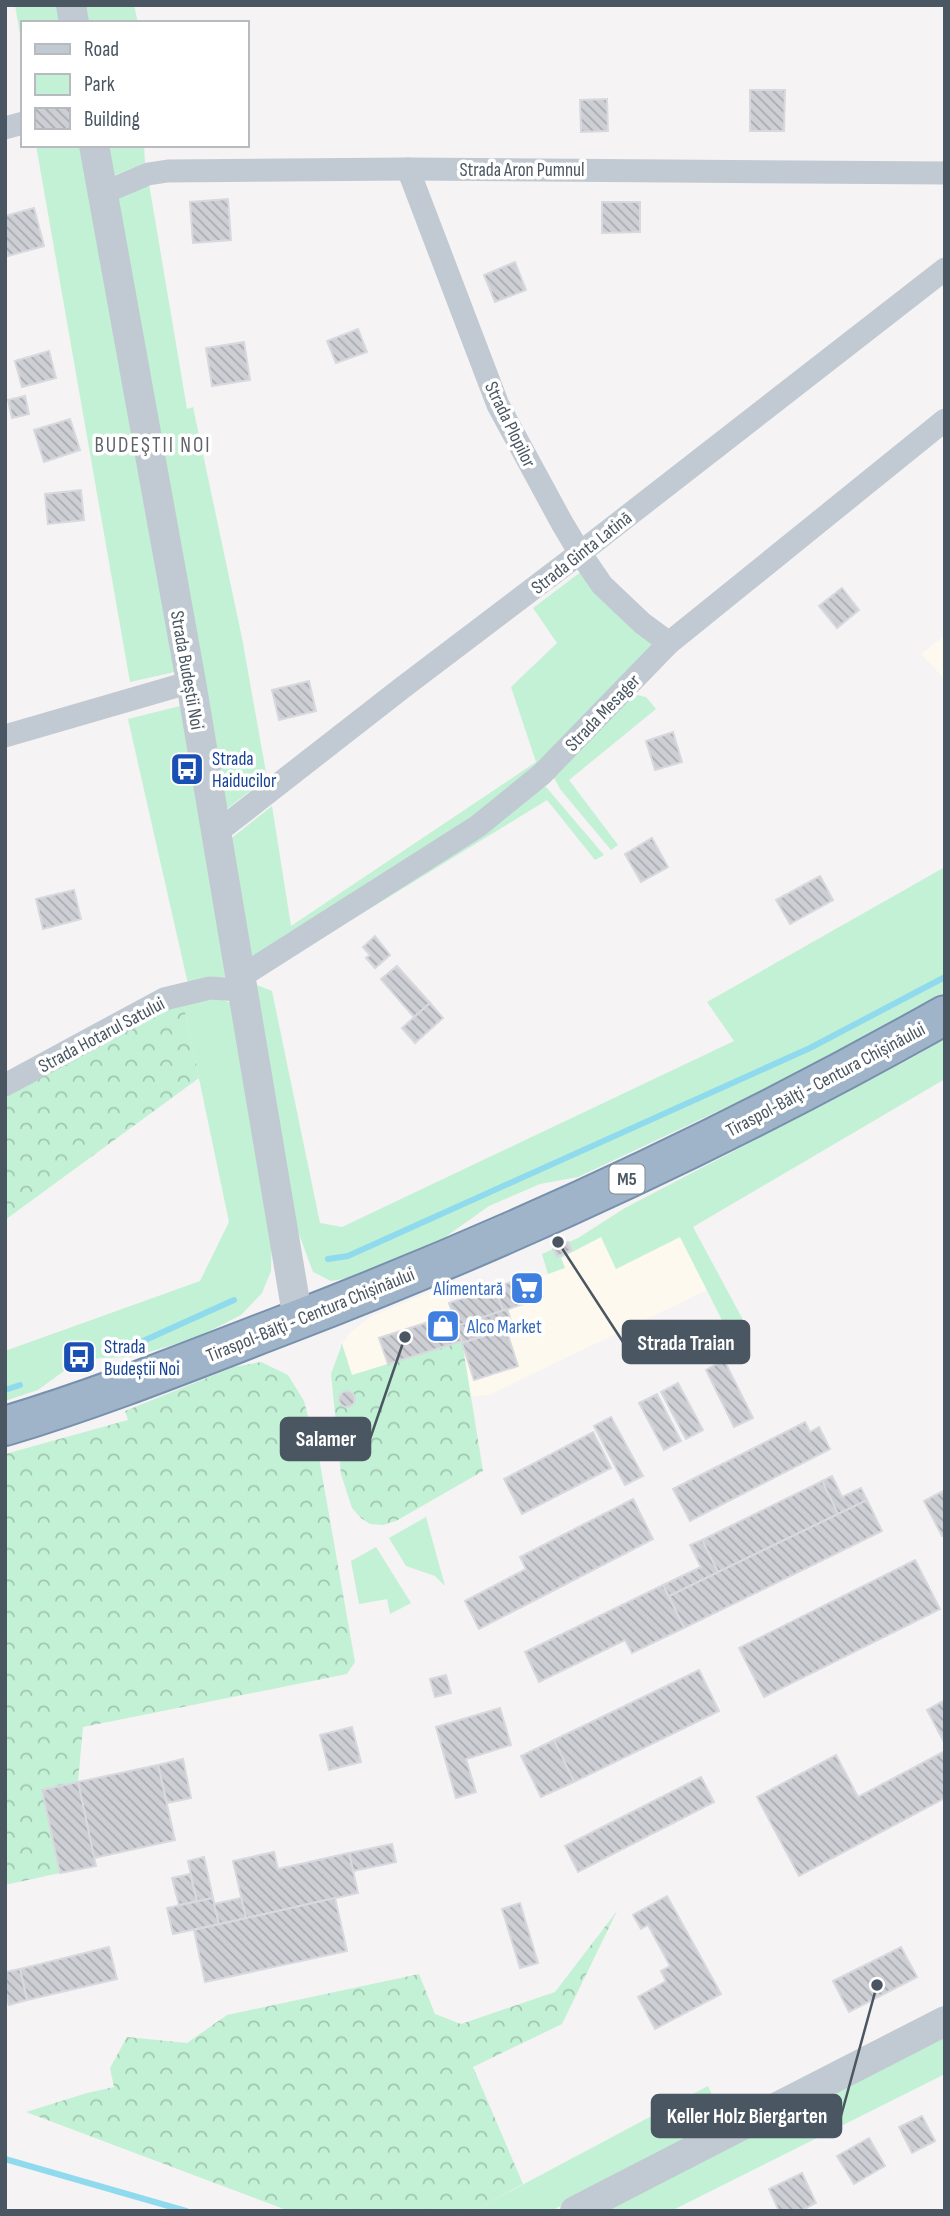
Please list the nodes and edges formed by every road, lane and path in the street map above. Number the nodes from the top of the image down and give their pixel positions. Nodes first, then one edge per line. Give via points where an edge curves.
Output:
1 (94, 147) edge
2 (408, 169) junction
3 (945, 173) edge
4 (103, 193) junction
5 (945, 269) edge
6 (945, 420) edge
7 (580, 553) junction
8 (669, 643) junction
9 (191, 682) junction
10 (5, 736) edge
11 (216, 833) junction
12 (240, 984) junction
13 (945, 1015) edge
14 (5, 1085) edge
15 (298, 1320) junction
16 (5, 1426) edge
17 (945, 2021) edge
18 (575, 2211) edge

1 - 4 street, Strada Budeștii Noi
2 - 3 street, Strada Aron Pumnul
2 - 4 street, Strada Aron Pumnul via 168,171 148,174
2 - 7 street, Strada Plopilor via 498,405
4 - 9 street, Strada Budeștii Noi
5 - 7 street, Strada Ginta Latină
6 - 8 street, Strada Mesager
7 - 8 street, Strada Plopilor via 602,585
7 - 11 street, Strada Ginta Latină
8 - 12 street, Strada Mesager via 542,774 478,826
9 - 10 street
9 - 11 street, Strada Budeștii Noi
11 - 12 street, Strada Budeștii Noi
12 - 14 street, Strada Hotarul Satului via 164,999
12 - 15 street, Strada Budeștii Noi
13 - 15 highway, Tiraspol-Bălţi - Centura Chișinăului / M5 via 624,1181
15 - 16 highway, Tiraspol-Bălţi - Centura Chișinăului / M5
17 - 18 street

